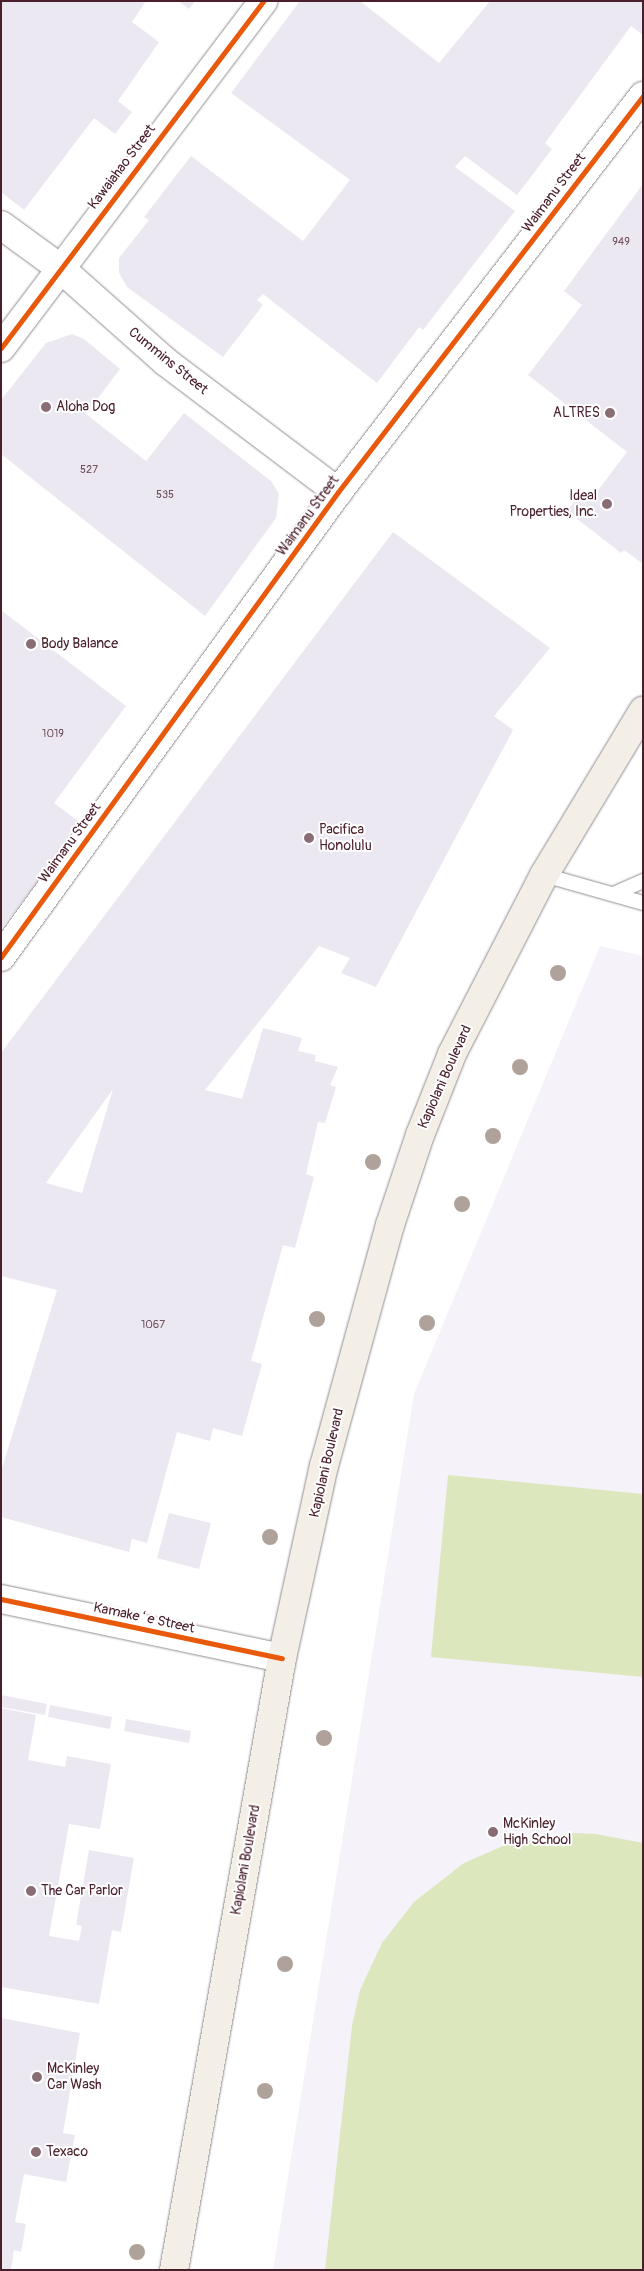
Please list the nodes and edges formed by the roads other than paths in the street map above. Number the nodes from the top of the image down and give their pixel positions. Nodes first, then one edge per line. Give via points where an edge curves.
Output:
1 (263, 1) edge
2 (643, 96) edge
3 (1, 225) edge
4 (60, 268) junction
5 (1, 348) edge
6 (338, 492) junction
7 (643, 711) edge
8 (544, 875) junction
9 (643, 881) edge
10 (616, 893) junction
11 (643, 903) edge
12 (1, 957) edge
13 (1, 1599) edge
14 (282, 1658) junction
15 (174, 2270) edge

1 - 4 street, Kawaiahao Street
2 - 6 street, Waimanu Street
3 - 4 street, Cummins Street
4 - 5 street, Kawaiahao Street
4 - 6 street, Cummins Street via 166,362
6 - 12 street, Waimanu Street
7 - 8 main road, Kapiolani Boulevard
8 - 10 lane
8 - 14 main road, Kapiolani Boulevard via 452,1054 420,1135 358,1337 324,1466
9 - 10 lane
10 - 11 lane
13 - 14 street, Kamakeʻe Street
14 - 15 main road, Kapiolani Boulevard

